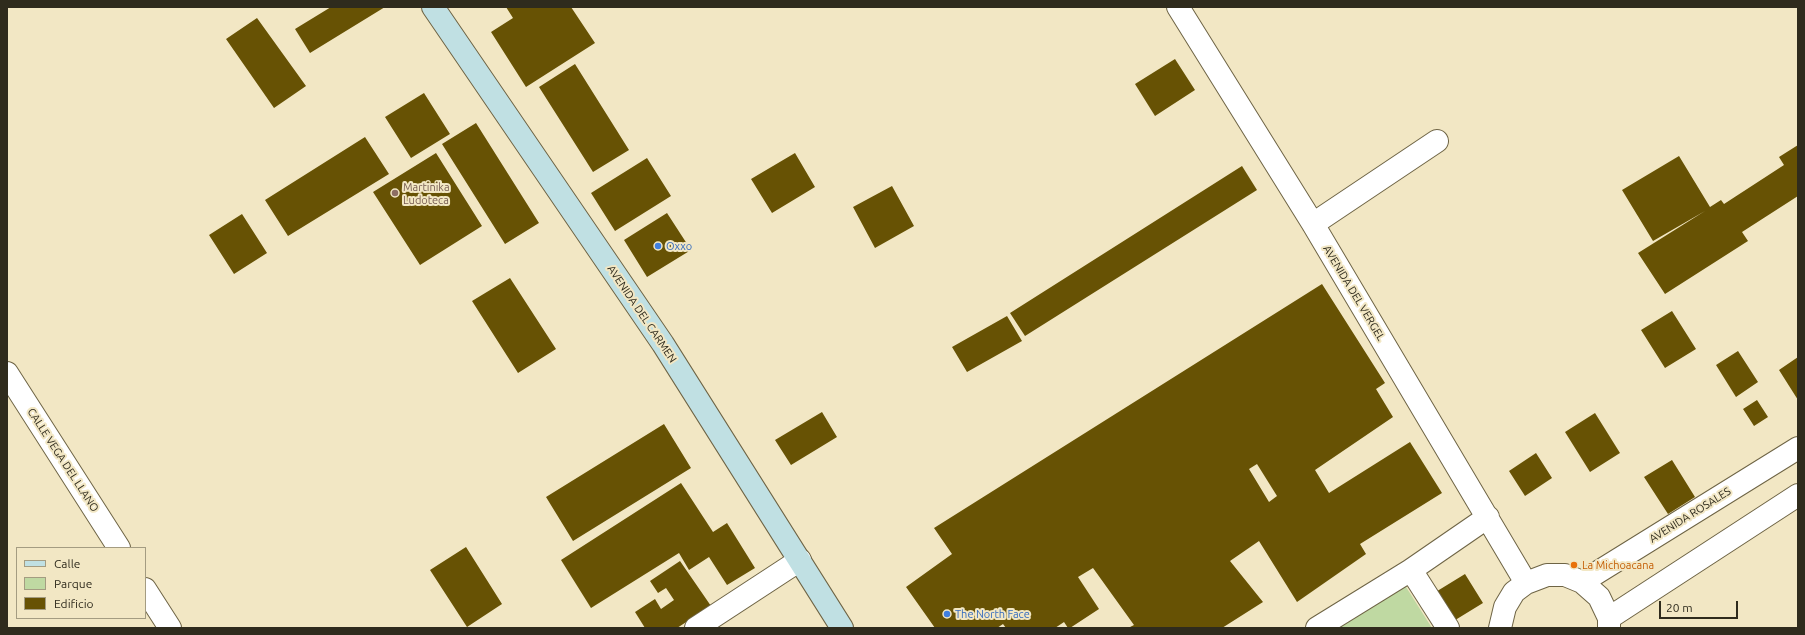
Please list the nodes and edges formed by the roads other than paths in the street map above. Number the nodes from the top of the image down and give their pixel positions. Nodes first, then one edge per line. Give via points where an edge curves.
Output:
1 (433, 7) edge
2 (1178, 7) edge
3 (1437, 141) dead end
4 (1313, 224) junction
5 (7, 373) edge
6 (1798, 448) edge
7 (1798, 495) edge
8 (1488, 517) junction
9 (118, 547) edge
10 (800, 560) junction
11 (1411, 570) junction
12 (1582, 582) junction
13 (1526, 583) junction
14 (146, 591) edge
15 (1609, 623) edge
16 (170, 628) edge
17 (696, 628) edge
18 (842, 628) edge
19 (1317, 628) edge
20 (1448, 628) edge
21 (1500, 628) edge

1 - 10 street, AVENIDA DEL CARMEN via 663,344
2 - 4 street, AVENIDA DEL VERGEL
3 - 4 street
4 - 8 street, AVENIDA DEL VERGEL
5 - 9 street, CALLE VEGA DEL LLANO
6 - 12 street, AVENIDA ROSALES
7 - 15 street
8 - 11 street
8 - 13 street, AVENIDA DEL VERGEL
10 - 17 street
10 - 18 street, AVENIDA DEL CARMEN
11 - 19 street
11 - 20 street
12 - 13 street via 1565,576 1546,575
12 - 15 street via 1599,597
13 - 21 street via 1514,592 1505,607
14 - 16 street

